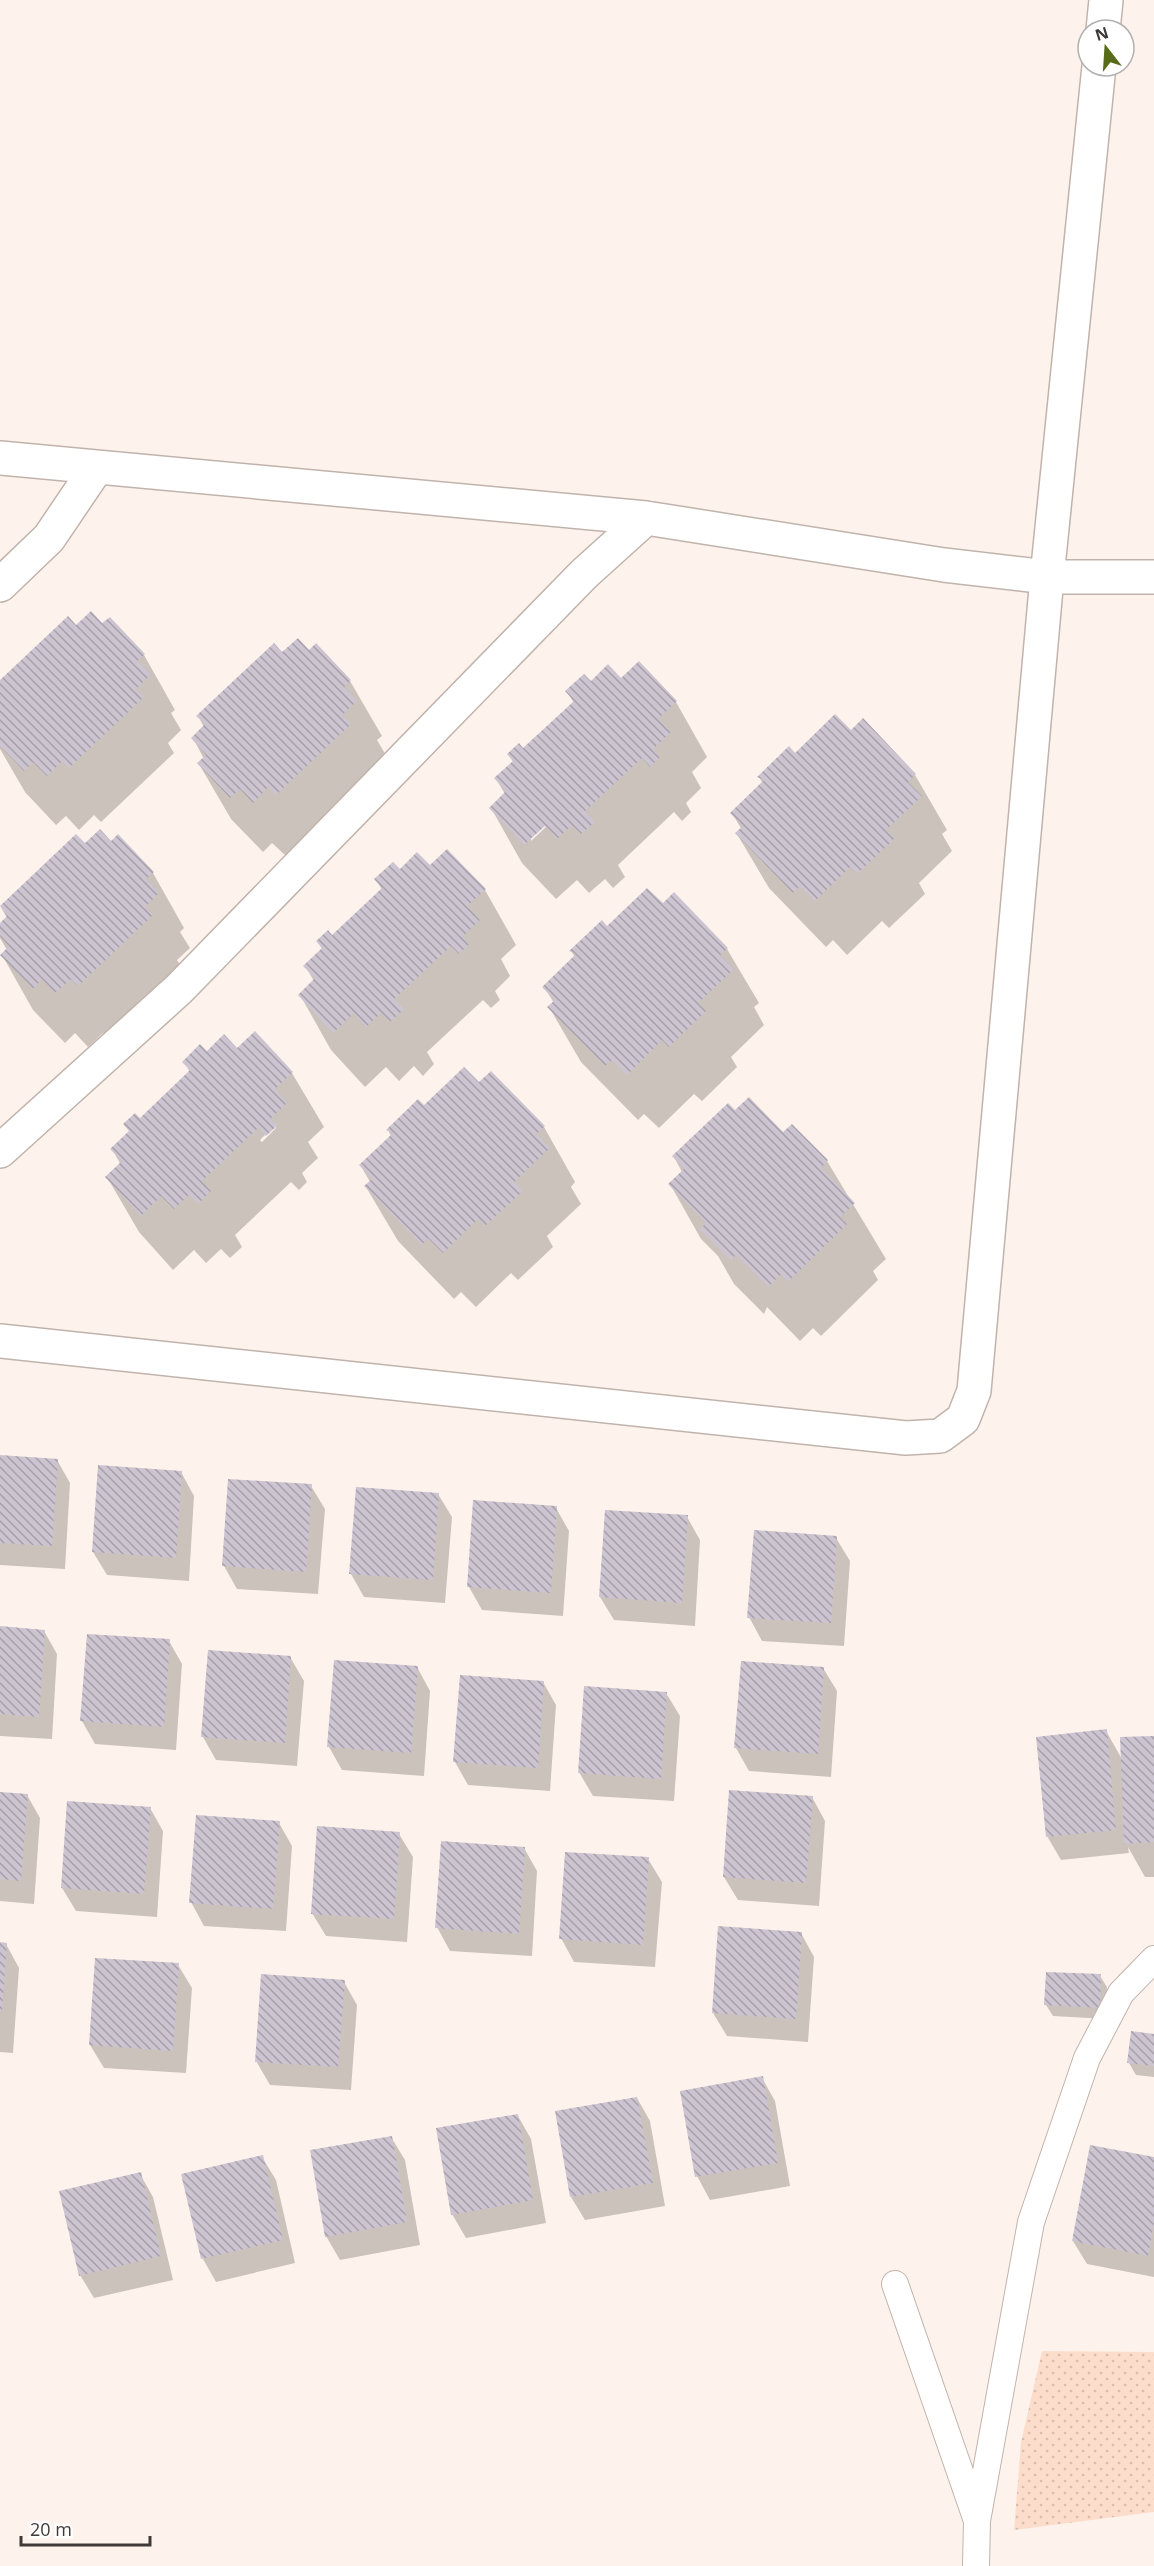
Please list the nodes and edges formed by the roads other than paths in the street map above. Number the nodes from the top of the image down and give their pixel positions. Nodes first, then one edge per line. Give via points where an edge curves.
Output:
1 (1106, 0) edge
2 (1104, 18) edge
3 (1099, 78) edge
4 (0, 458) edge
5 (97, 467) junction
6 (646, 518) junction
7 (1047, 577) junction
8 (1154, 577) edge
9 (0, 585) edge
10 (0, 1151) edge
11 (0, 1341) edge
12 (1154, 1959) edge
13 (895, 2284) dead end
14 (977, 2521) junction
15 (976, 2566) edge

1 - 2 street
3 - 7 street
4 - 5 street
5 - 6 street
5 - 9 street via 49,538
6 - 7 street via 944,565
6 - 10 street via 584,574 179,989
7 - 8 street
7 - 11 street via 974,1391 963,1419 940,1436 906,1438
12 - 14 lane via 1122,1994 1087,2058 1031,2222
13 - 14 lane
14 - 15 lane

